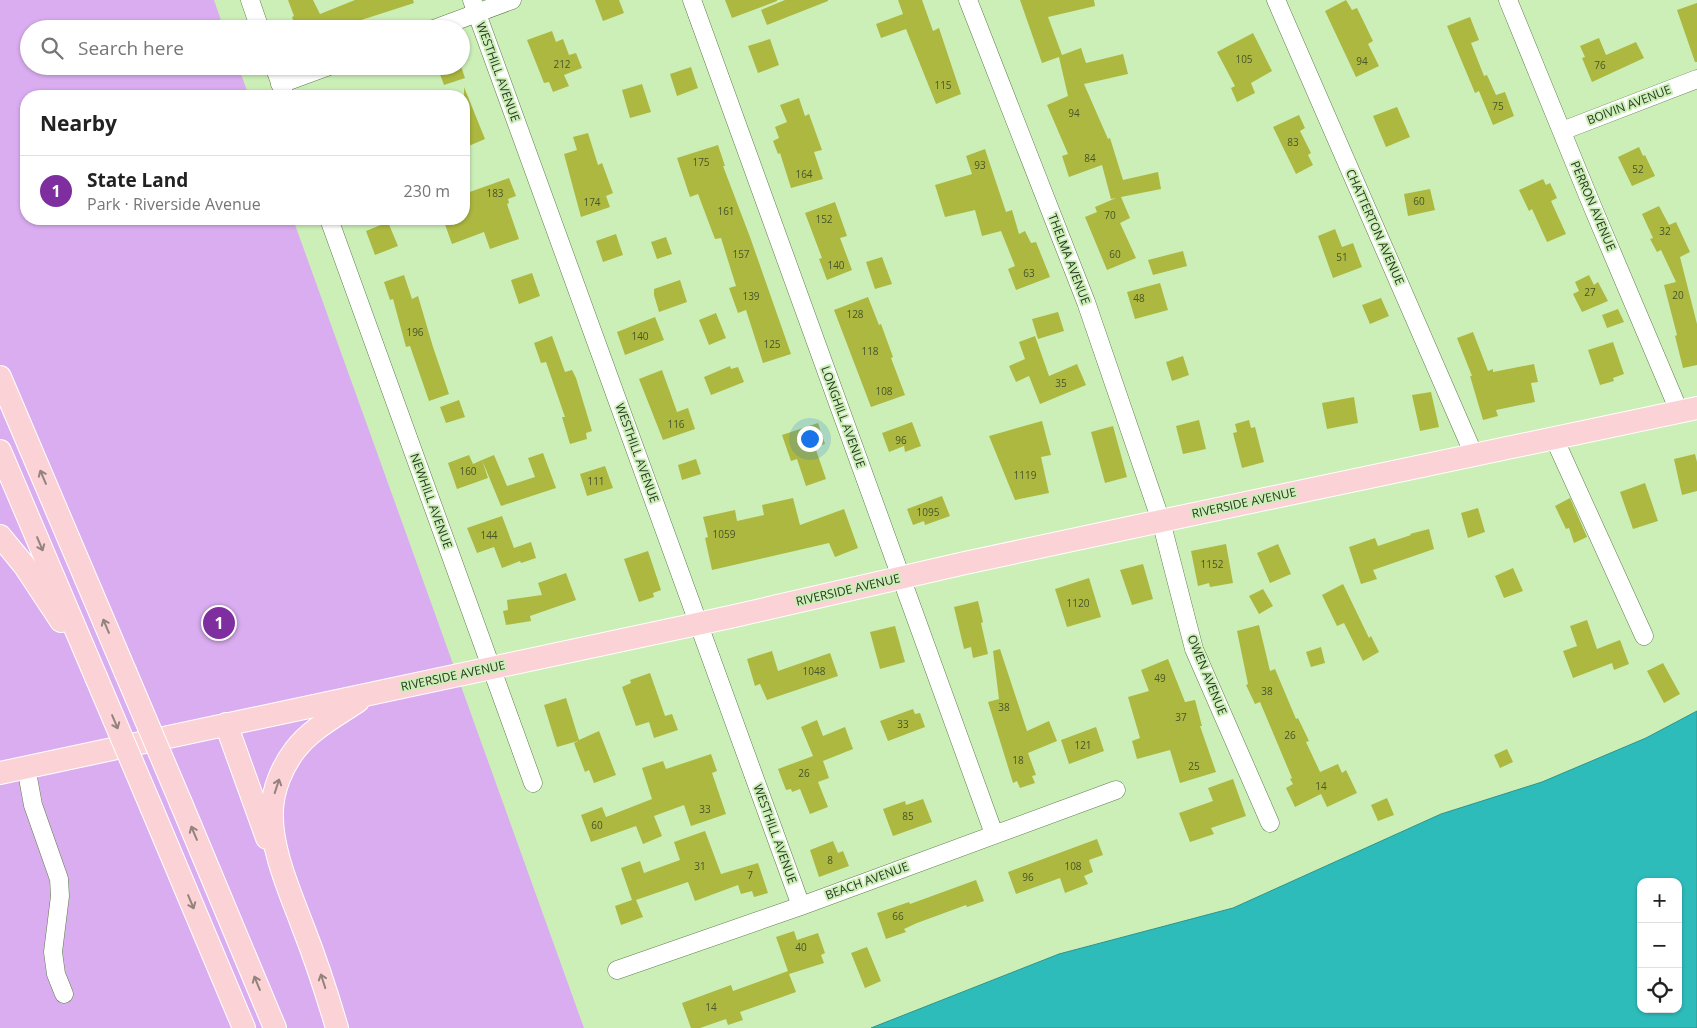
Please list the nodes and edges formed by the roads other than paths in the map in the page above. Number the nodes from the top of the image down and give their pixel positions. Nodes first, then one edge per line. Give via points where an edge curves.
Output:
1 (250, 0) edge
2 (512, 0) edge
3 (692, 0) edge
4 (968, 0) edge
5 (1276, 0) edge
6 (1508, 0) edge
7 (474, 7) edge
8 (257, 20) edge
9 (450, 20) edge
10 (277, 75) edge
11 (311, 75) edge
12 (1697, 79) edge
13 (282, 90) edge
14 (1562, 132) junction
15 (331, 225) edge
16 (0, 377) edge
17 (1688, 410) edge
18 (1554, 438) junction
19 (0, 450) edge
20 (1474, 455) junction
21 (1161, 521) junction
22 (0, 536) edge
23 (901, 578) junction
24 (699, 624) junction
25 (1644, 636) dead end
26 (491, 668) junction
27 (96, 677) junction
28 (369, 694) junction
29 (226, 724) junction
30 (26, 767) junction
31 (0, 773) edge
32 (533, 783) dead end
33 (1116, 790) dead end
34 (1270, 823) dead end
35 (994, 834) junction
36 (294, 901) junction
37 (801, 906) junction
38 (617, 970) dead end
39 (64, 994) dead end
40 (244, 1028) edge
41 (276, 1028) edge
42 (337, 1028) edge

1 - 8 street
2 - 7 street
3 - 23 street, LONGHILL AVENUE
4 - 21 street, THELMA AVENUE via 1086,302
5 - 20 street, CHATTERTON AVENUE
6 - 14 street, PERRON AVENUE
7 - 9 street
7 - 24 street, WESTHILL AVENUE
10 - 13 street
11 - 13 street
12 - 14 street, BOIVIN AVENUE
14 - 17 street, PERRON AVENUE
15 - 26 street, NEWHILL AVENUE
41 -> 16 main road, bridge
17 - 18 main road, RIVERSIDE AVENUE
18 - 20 main road, RIVERSIDE AVENUE
18 - 25 street
19 -> 27 main road
20 - 21 main road, RIVERSIDE AVENUE
21 - 23 main road, RIVERSIDE AVENUE
21 - 34 street, OWEN AVENUE via 1194,649
22 - 27 main road via 24,565
23 - 24 main road, RIVERSIDE AVENUE
23 - 35 street, LONGHILL AVENUE
24 - 26 main road, RIVERSIDE AVENUE
24 - 37 street, WESTHILL AVENUE
26 - 28 main road, RIVERSIDE AVENUE
26 - 32 street, NEWHILL AVENUE
27 -> 40 main road, bridge
28 - 29 main road, RIVERSIDE AVENUE
36 -> 28 main road via 276,847 272,822 274,798 281,775 303,741
29 - 30 main road, RIVERSIDE AVENUE
29 - 36 main road via 269,843
30 - 31 main road, RIVERSIDE AVENUE
30 - 39 street via 33,805 59,879 53,952 56,974
33 - 35 street, BEACH AVENUE
35 - 37 street, BEACH AVENUE
42 -> 36 main road
37 - 38 street, BEACH AVENUE

